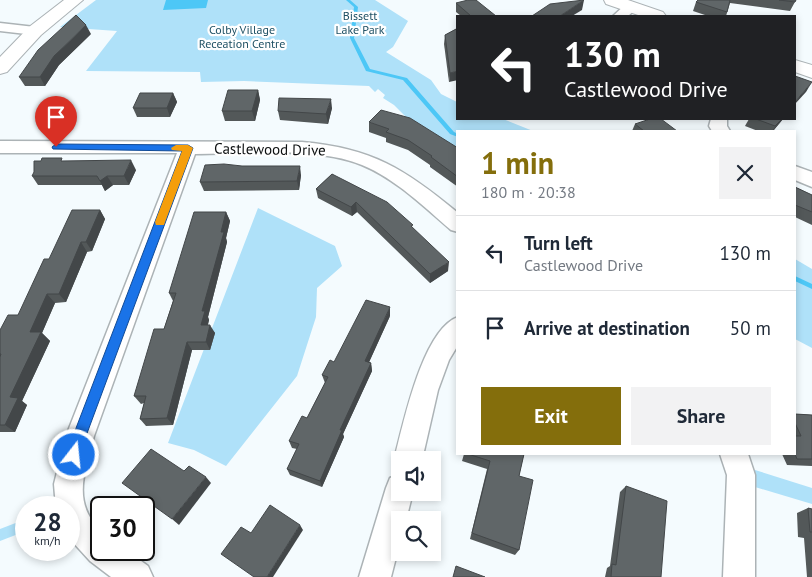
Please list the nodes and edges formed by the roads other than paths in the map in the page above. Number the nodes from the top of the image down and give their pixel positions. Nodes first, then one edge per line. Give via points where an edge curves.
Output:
1 (76, 0) edge
2 (612, 0) edge
3 (625, 12) edge
4 (649, 15) edge
5 (0, 27) edge
6 (35, 31) junction
7 (796, 66) edge
8 (0, 68) edge
9 (812, 72) edge
10 (0, 146) edge
11 (188, 148) junction
12 (796, 172) edge
13 (812, 180) edge
14 (456, 223) edge
15 (456, 330) edge
16 (410, 451) edge
17 (734, 455) edge
18 (396, 501) edge
19 (90, 540) edge
20 (116, 561) edge
21 (137, 577) edge
22 (375, 577) edge
23 (739, 577) edge

1 - 6 street
2 - 3 street
3 - 4 street
5 - 6 street
6 - 8 street
7 - 9 street
10 - 11 street, Castlewood Drive
11 - 14 street, Castlewood Drive via 314,149 352,155 401,178
11 - 19 street via 80,436 69,477 69,508 73,521
12 - 13 street
15 - 16 street via 442,348 432,371
17 - 23 street via 741,475
18 - 22 street
20 - 21 street

